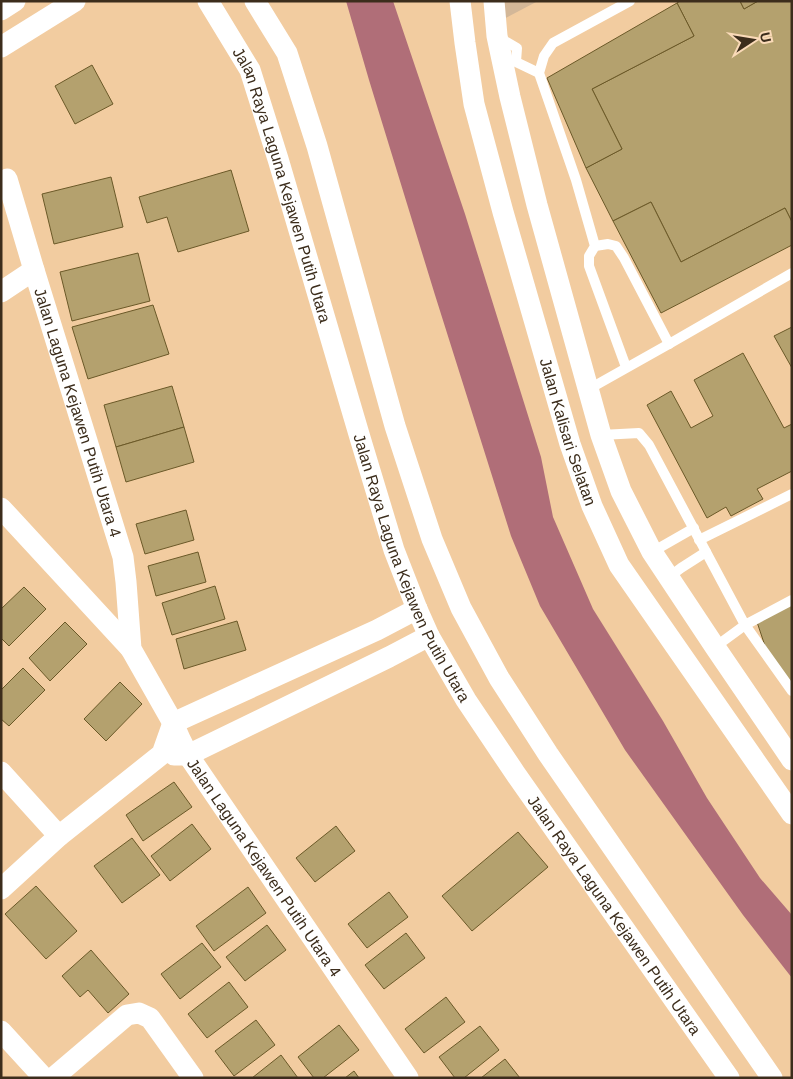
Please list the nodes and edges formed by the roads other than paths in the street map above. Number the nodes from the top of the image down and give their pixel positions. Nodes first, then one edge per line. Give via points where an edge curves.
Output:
1 (15, 1) edge
2 (75, 1) edge
3 (208, 1) edge
4 (255, 1) edge
5 (460, 1) edge
6 (494, 1) edge
7 (630, 1) edge
8 (1, 10) edge
9 (497, 36) junction
10 (465, 43) junction
11 (1, 47) edge
12 (539, 73) junction
13 (7, 179) dead end
14 (595, 246) junction
15 (34, 270) junction
16 (792, 273) edge
17 (1, 292) edge
18 (669, 344) junction
19 (626, 368) junction
20 (589, 389) junction
21 (601, 435) junction
22 (792, 494) edge
23 (1, 508) edge
24 (694, 528) junction
25 (700, 540) junction
26 (652, 552) junction
27 (706, 552) junction
28 (669, 577) junction
29 (792, 600) edge
30 (417, 609) junction
31 (745, 625) junction
32 (429, 636) junction
33 (715, 647) junction
34 (131, 649) junction
35 (792, 691) edge
36 (173, 724) junction
37 (162, 754) junction
38 (188, 755) junction
39 (792, 760) edge
40 (1, 772) edge
41 (792, 814) edge
42 (59, 836) junction
43 (1, 890) edge
44 (1, 1031) edge
45 (44, 1078) edge
46 (52, 1078) edge
47 (193, 1078) edge
48 (408, 1078) edge
49 (729, 1078) edge
50 (772, 1078) edge

1 - 8 street
2 - 11 street
3 - 30 street, Jalan Raya Laguna Kejawen Putih Utara via 250,70 360,441
4 - 50 street, Jalan Raya Laguna Kejawen Putih Utara via 287,53 317,146 395,426 432,539 461,608 499,678 548,754
5 - 10 street, Jalan Kalisari Selatan
6 - 9 street, Jalan Kalisari Selatan
7 - 12 lane via 553,43 544,56
9 - 10 street
9 - 12 lane via 517,48 516,62
9 - 20 street, Jalan Kalisari Selatan via 535,196
10 - 41 street, Jalan Kalisari Selatan via 474,104 501,203 570,444 592,506 619,565
12 - 14 lane
13 - 15 street, Jalan Laguna Kejawen Putih Utara 4
14 - 18 lane via 616,246
14 - 19 lane via 589,256 589,266
15 - 17 street
15 - 34 street, Jalan Laguna Kejawen Putih Utara 4 via 122,557
16 - 18 lane
18 - 19 lane
19 - 20 lane
20 - 21 street, Jalan Kalisari Selatan
21 - 24 lane via 639,433 649,445
21 - 26 street, Jalan Kalisari Selatan via 621,491
22 - 25 lane
23 - 34 street, Jalan Laguna Kejawen Putih Utara 4
24 - 25 lane
24 - 26 lane
25 - 27 lane
26 - 28 street, Jalan Kalisari Selatan
27 - 28 lane
27 - 31 lane
28 - 33 street, Jalan Kalisari Selatan
29 - 31 lane
30 - 32 street, Jalan Raya Laguna Kejawen Putih Utara
30 - 36 street
31 - 33 lane
31 - 35 lane
32 - 38 street
32 - 49 street, Jalan Raya Laguna Kejawen Putih Utara via 514,774
33 - 39 street, Jalan Kalisari Selatan
34 - 36 street, Jalan Laguna Kejawen Putih Utara 4
36 - 37 street
36 - 38 street, Jalan Laguna Kejawen Putih Utara 4
37 - 38 street
37 - 42 street
38 - 48 street, Jalan Laguna Kejawen Putih Utara 4
40 - 42 street
42 - 43 street
44 - 45 street
46 - 47 street via 127,1014 139,1013 150,1018

